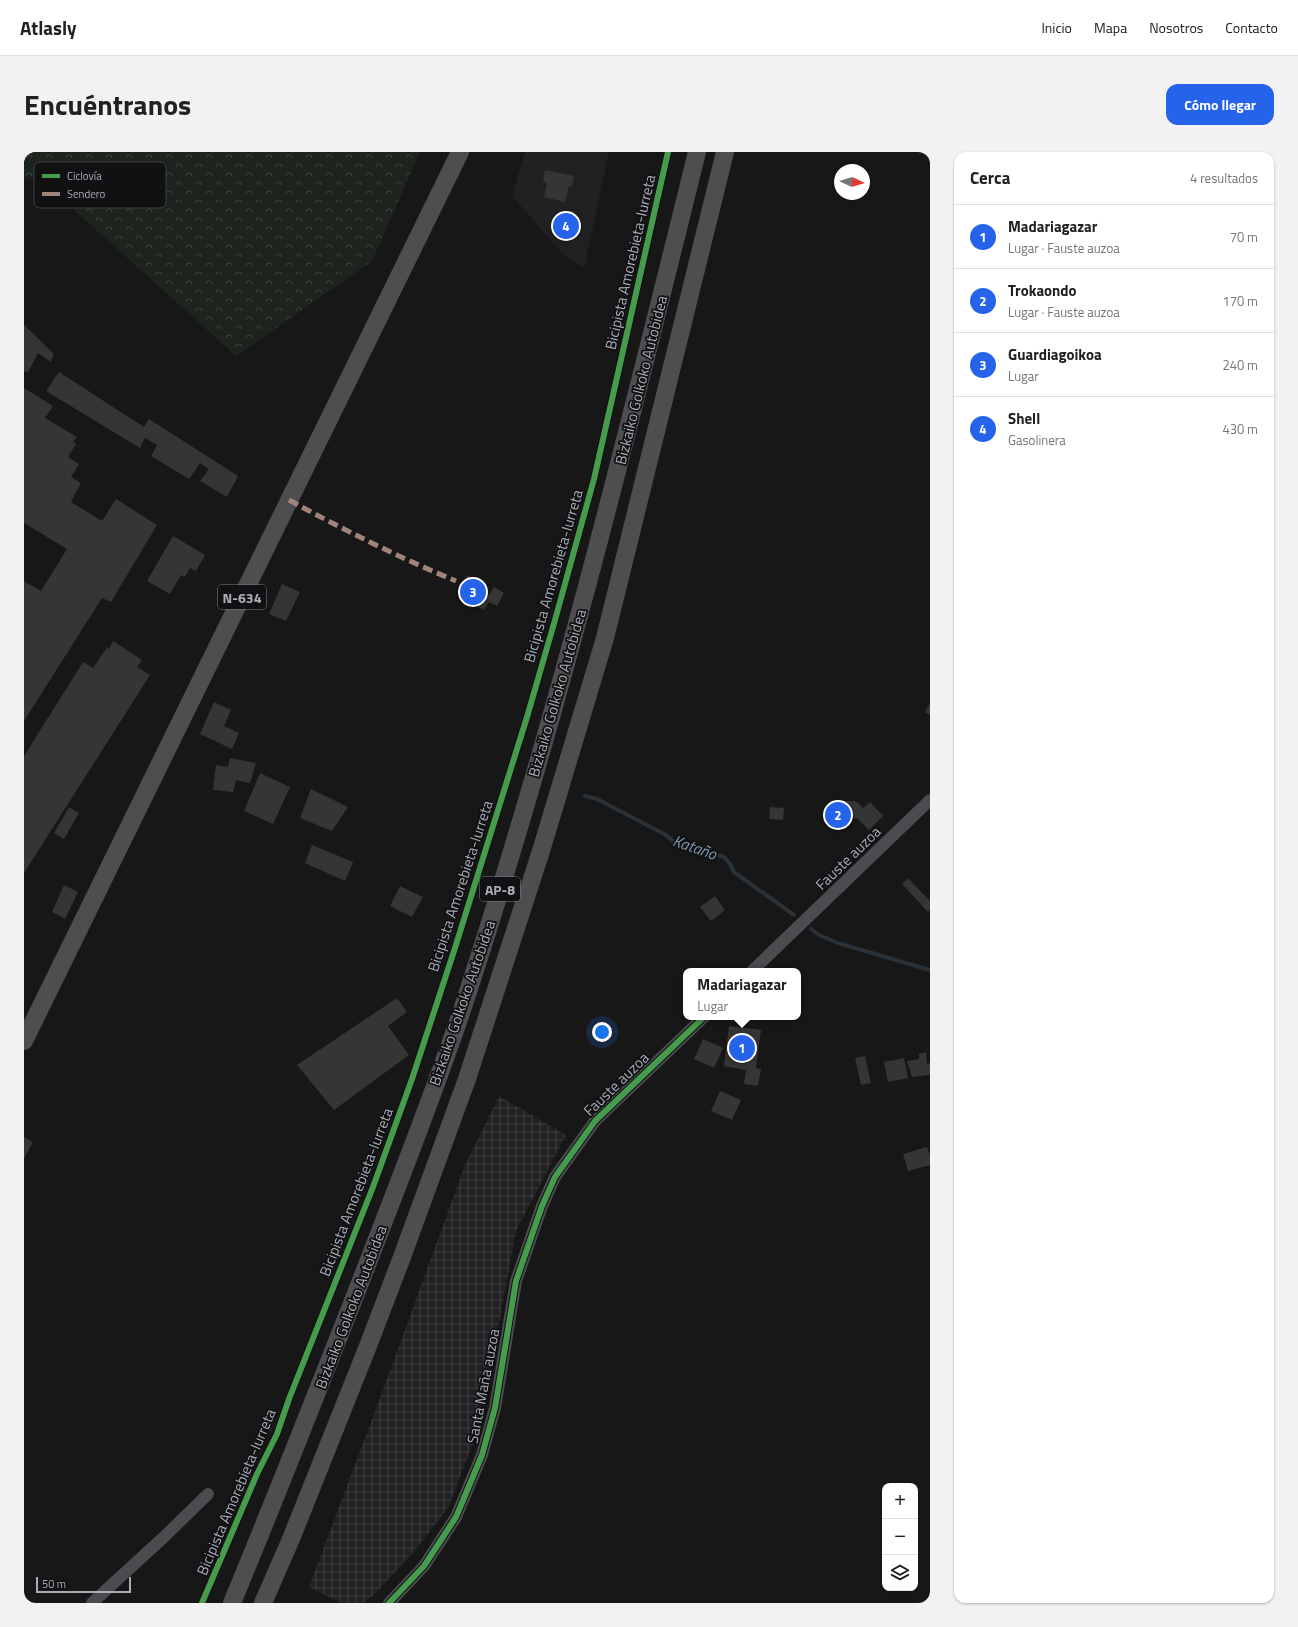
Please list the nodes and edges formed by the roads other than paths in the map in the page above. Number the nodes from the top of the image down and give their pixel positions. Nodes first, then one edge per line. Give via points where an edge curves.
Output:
1 (460, 152) edge
2 (697, 152) edge
3 (724, 152) edge
4 (930, 800) edge
5 (755, 968) edge
6 (701, 1020) edge
7 (24, 1041) edge
8 (555, 1177) joint
9 (208, 1494) dead end
10 (92, 1603) edge
11 (232, 1603) edge
12 (263, 1603) edge
13 (389, 1603) edge

1 - 7 highway, N-634
2 - 11 highway, Bizkaiko Golkoko Autobidea / AP-8 via 609,506 501,887 409,1158
3 - 12 highway, Bizkaiko Golkoko Autobidea / AP-8 via 605,638 541,851 467,1079 402,1257
4 - 5 street, Fauste auzoa
6 - 8 street, Fauste auzoa via 595,1121
8 - 13 street, Santa Maña auzoa via 516,1281 495,1408 482,1456 456,1518 424,1566
9 - 10 street

